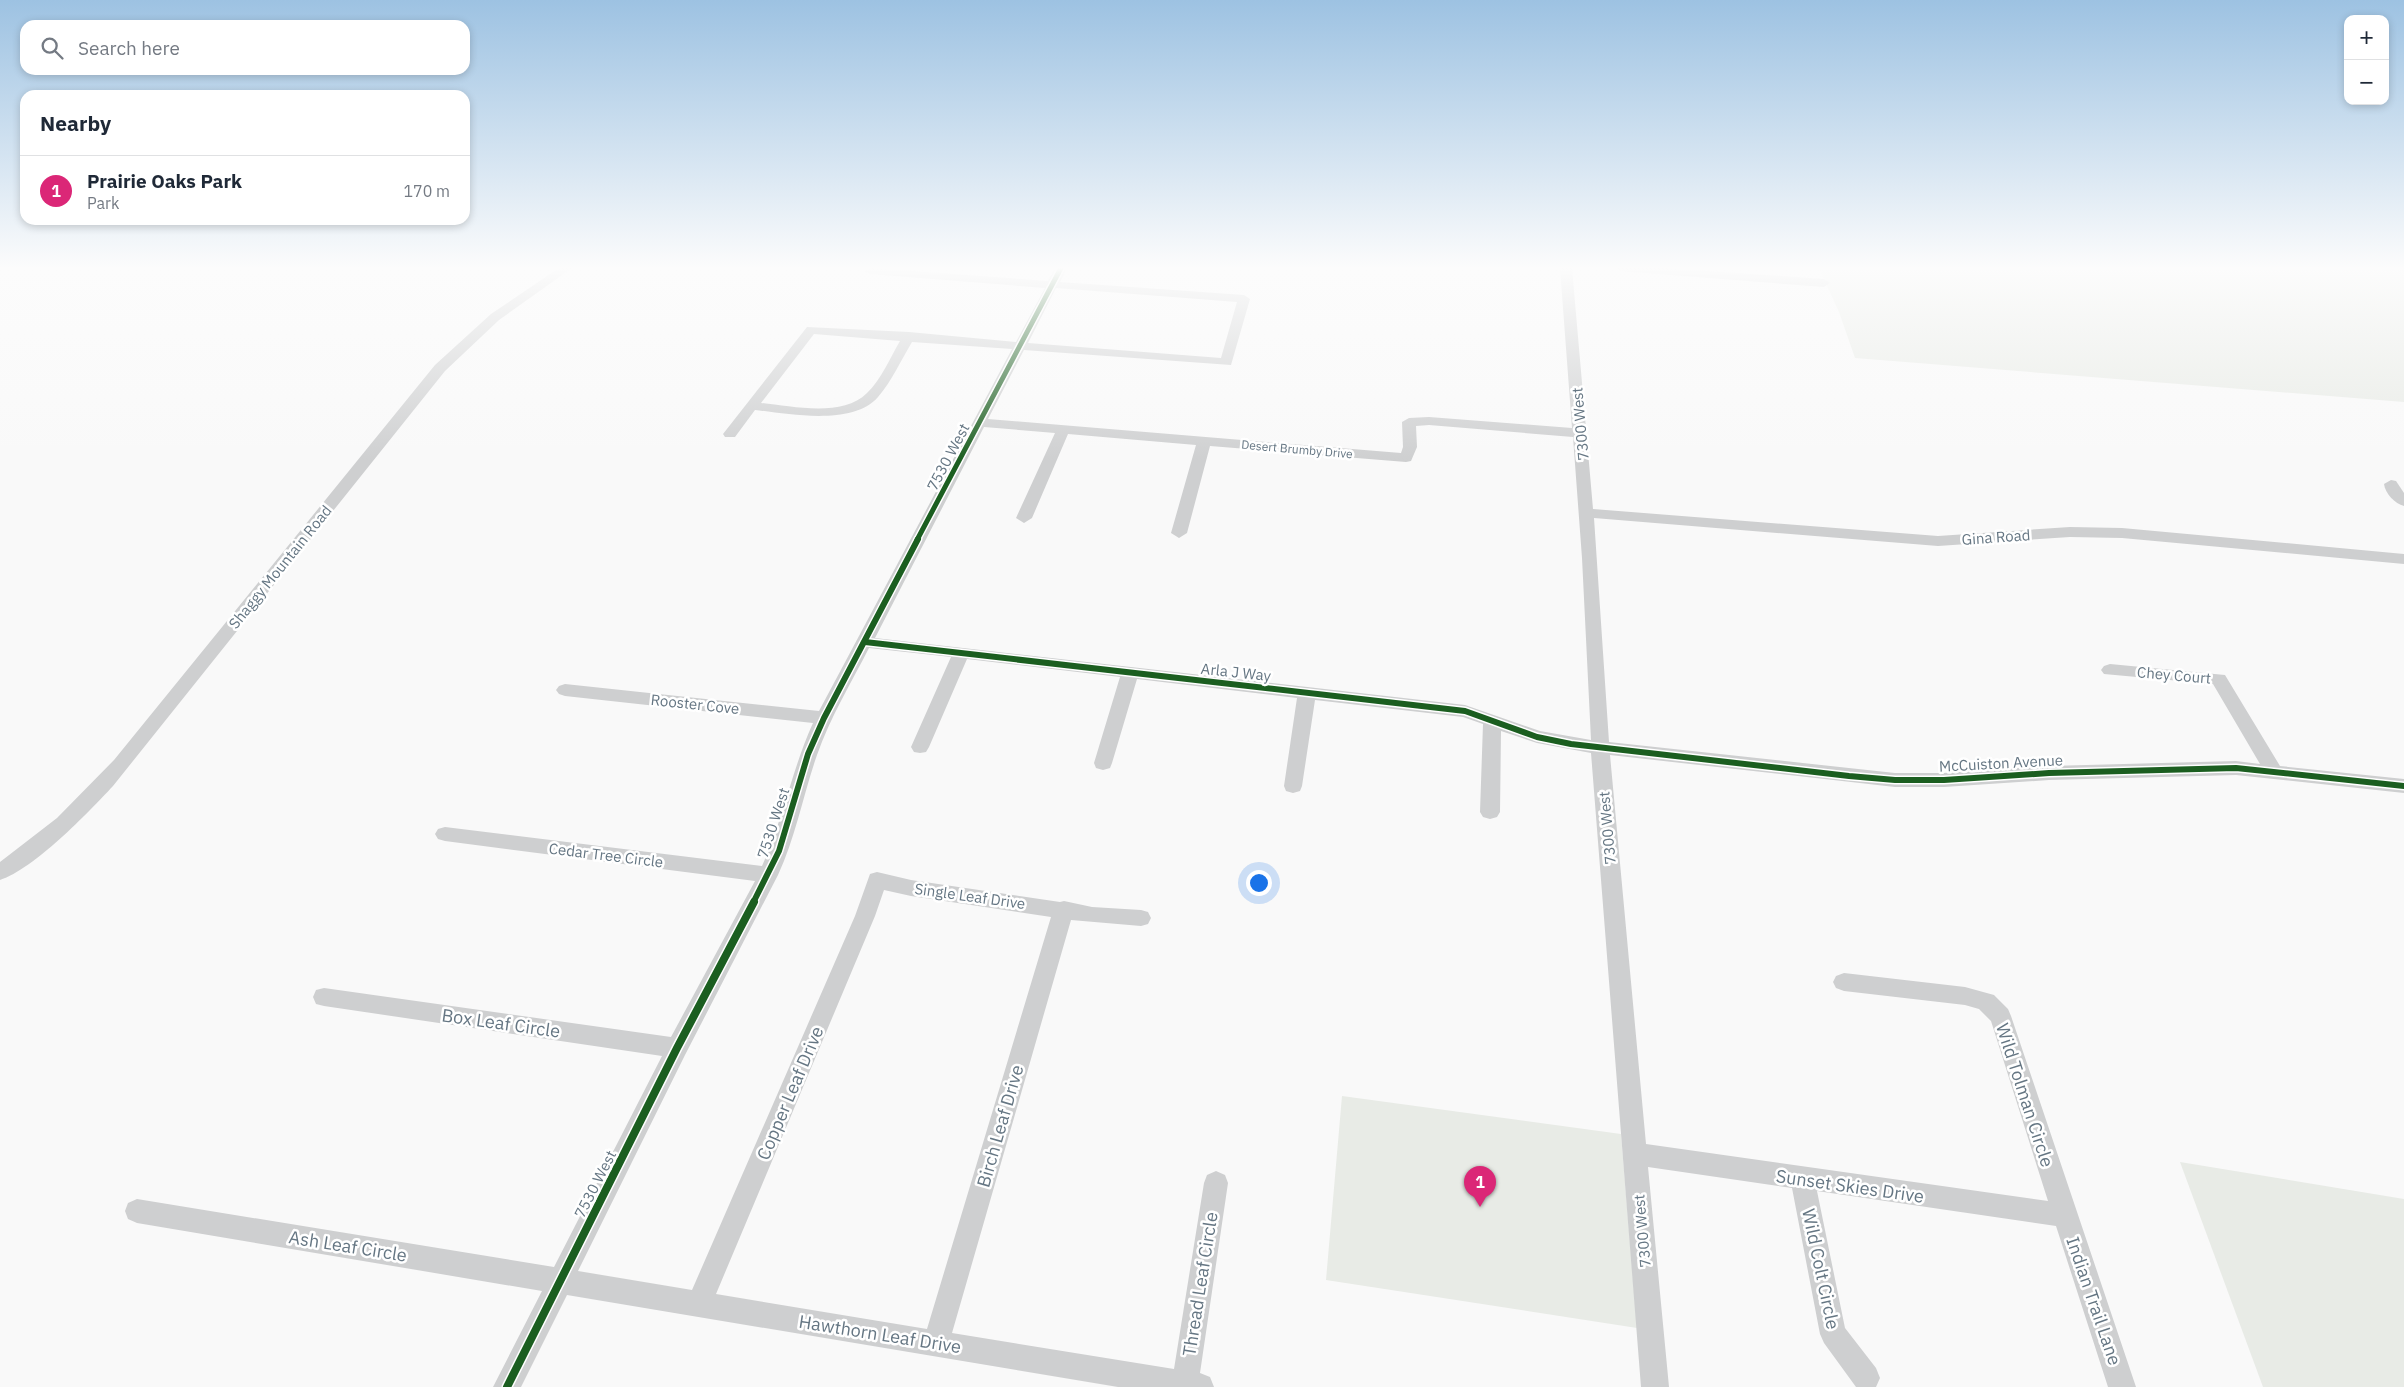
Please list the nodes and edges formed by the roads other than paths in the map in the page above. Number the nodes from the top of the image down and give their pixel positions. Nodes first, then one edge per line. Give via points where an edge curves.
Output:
1 (477, 333) edge
2 (809, 333) edge
3 (856, 333) edge
4 (1028, 333) edge
5 (1234, 333) edge
6 (1571, 333) edge
7 (909, 336) junction
8 (1021, 346) junction
9 (751, 406) junction
10 (981, 423) junction
11 (1063, 430) junction
12 (1580, 433) junction
13 (730, 434) dead end
14 (1204, 442) junction
15 (2391, 484) dead end
16 (2404, 502) edge
17 (1587, 513) junction
18 (1024, 518) dead end
19 (1179, 533) dead end
20 (2404, 560) edge
21 (864, 642) junction
22 (961, 654) junction
23 (2110, 670) dead end
24 (1130, 673) junction
25 (565, 690) dead end
26 (1307, 692) junction
27 (824, 718) junction
28 (1492, 721) junction
29 (920, 747) dead end
30 (1600, 747) junction
31 (1103, 763) dead end
32 (2274, 772) junction
33 (1293, 786) dead end
34 (2404, 786) edge
35 (1490, 812) dead end
36 (445, 834) dead end
37 (0, 872) edge
38 (768, 875) junction
39 (877, 880) joint
40 (1064, 909) junction
41 (1141, 918) dead end
42 (1844, 982) dead end
43 (324, 997) dead end
44 (677, 1048) junction
45 (1636, 1154) junction
46 (1803, 1180) junction
47 (1216, 1183) dead end
48 (136, 1211) dead end
49 (2065, 1215) junction
50 (560, 1281) junction
51 (699, 1304) junction
52 (936, 1343) junction
53 (1866, 1378) dead end
54 (1192, 1386) edge
55 (507, 1387) edge
56 (1655, 1387) edge
57 (2122, 1387) edge

1 - 37 street, Shaggy Mountain Road via 440,368 121,765 67,823
2 - 9 street
3 - 7 street
4 - 8 street, 7530 West
5 - 8 street via 1226,362
6 - 12 street, 7300 West
7 - 8 street
7 - 9 street via 872,395 858,404 830,411
8 - 10 street, 7530 West
9 - 13 street
10 - 11 street, Desert Brumby Drive
10 - 21 street, 7530 West
11 - 14 street, Desert Brumby Drive
11 - 18 street
12 - 14 street, Desert Brumby Drive via 1409,422 1410,447 1406,458
12 - 17 street, 7300 West
14 - 19 street
15 - 16 street
17 - 20 street, Gina Road via 1938,541 2070,532 2122,533
17 - 30 street, 7300 West
21 - 22 street, Arla J Way
21 - 27 street, 7530 West
22 - 24 street, Arla J Way
22 - 29 street
23 - 32 street, Chey Court via 2218,679
24 - 26 street, Arla J Way
24 - 31 street
25 - 27 street, Rooster Cove
26 - 28 street, Arla J Way via 1465,711
26 - 33 street
27 - 38 street, 7530 West via 808,754 779,851
28 - 30 street, Arla J Way via 1537,738
28 - 35 street
30 - 32 street, McCuiston Avenue via 1895,780 2194,768
30 - 45 street, 7300 West
32 - 34 street, McCuiston Avenue
36 - 38 street, Cedar Tree Circle
38 - 44 street, 7530 West
39 - 40 street, Single Leaf Drive via 911,888
39 - 51 street, Copper Leaf Drive via 865,916
40 - 41 street, Single Leaf Drive via 1092,915
40 - 52 street, Birch Leaf Drive
42 - 49 street, Wild Tolman Circle via 1965,996 1994,1008 2000,1016
43 - 44 street, Box Leaf Circle
44 - 50 street, 7530 West
45 - 46 street, Sunset Skies Drive
45 - 56 street, 7300 West
46 - 49 street, Sunset Skies Drive
46 - 53 street, Wild Colt Circle via 1833,1334
47 - 54 street, Thread Leaf Circle
48 - 50 street, Ash Leaf Circle
49 - 57 street, Indian Trail Lane
50 - 51 street, Hawthorn Leaf Drive
50 - 55 street, 7530 West
51 - 52 street, Hawthorn Leaf Drive
52 - 54 street, Hawthorn Leaf Drive

